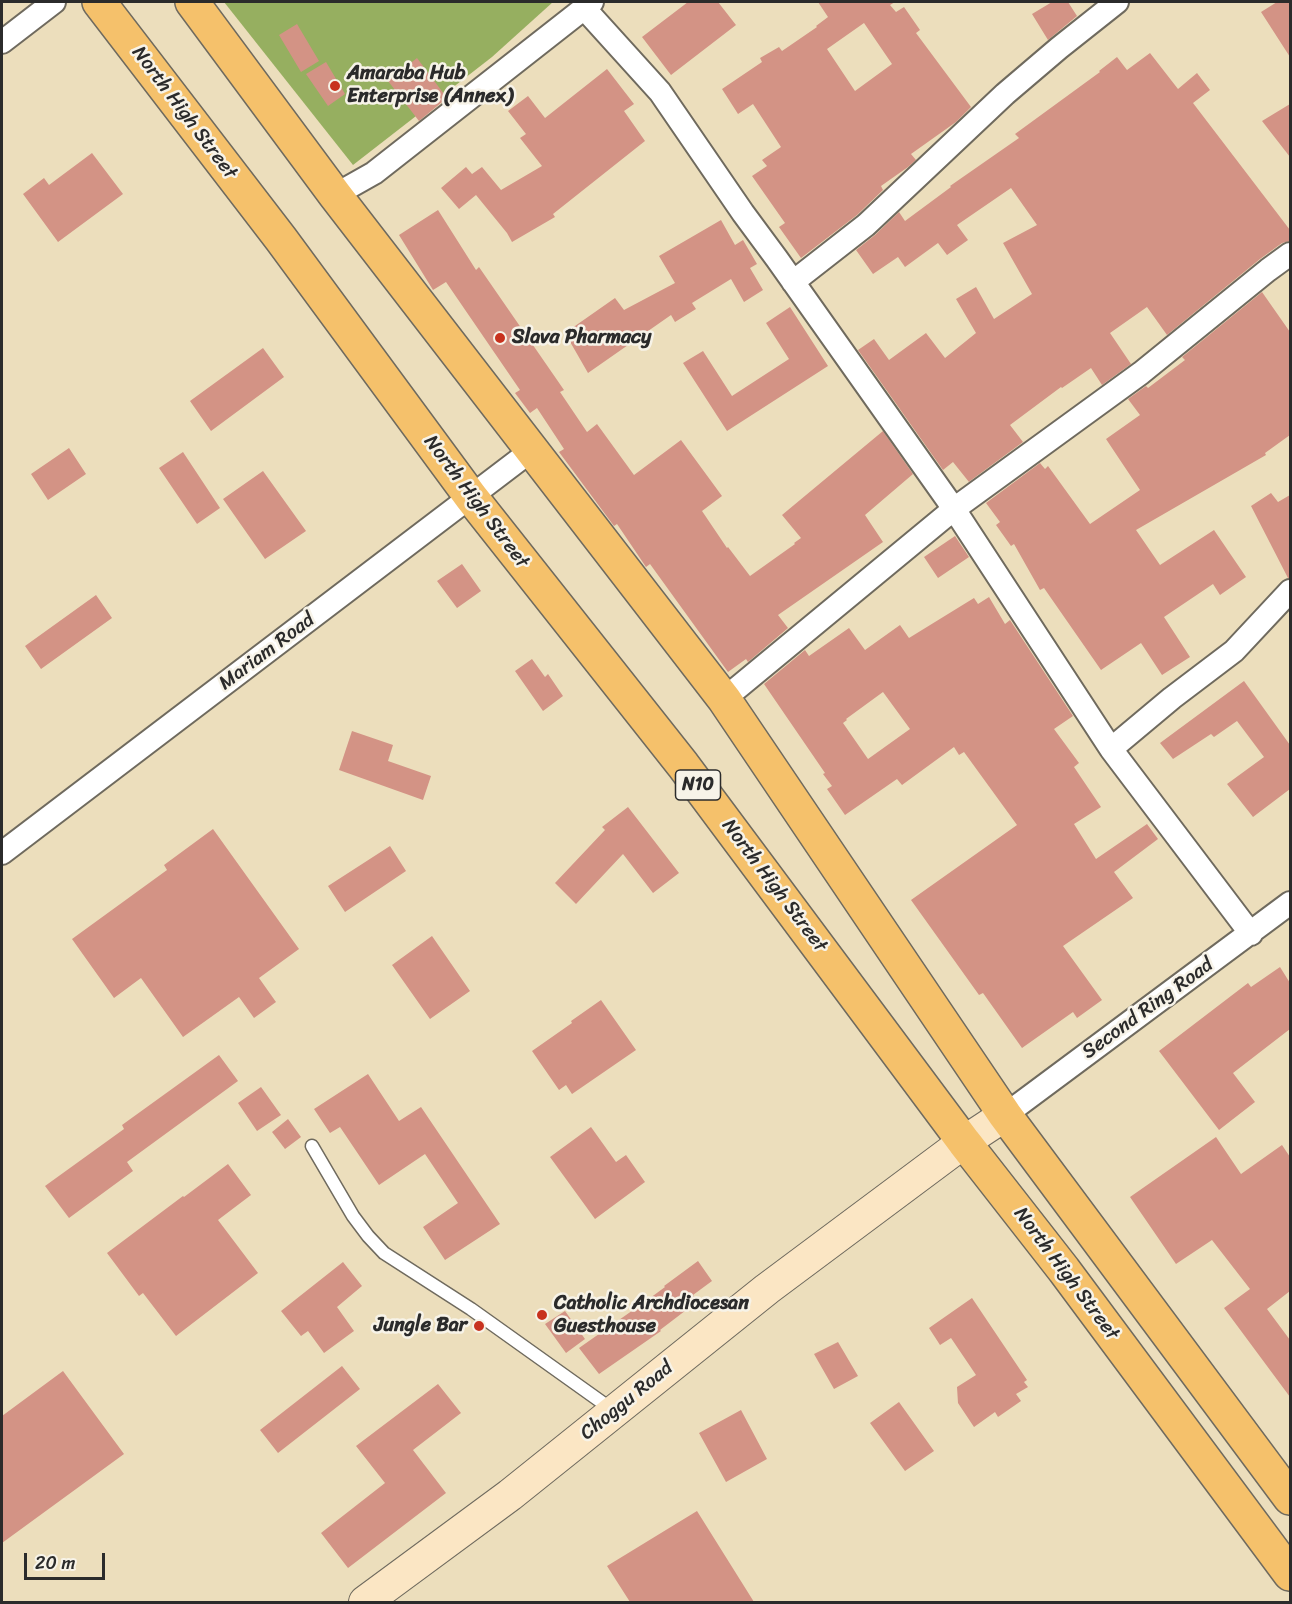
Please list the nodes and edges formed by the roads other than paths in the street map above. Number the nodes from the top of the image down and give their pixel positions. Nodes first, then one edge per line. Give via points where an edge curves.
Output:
1 (54, 2) edge
2 (99, 2) edge
3 (192, 2) edge
4 (1117, 2) edge
5 (588, 5) edge
6 (2, 42) edge
7 (335, 195) junction
8 (1290, 254) edge
9 (793, 282) junction
10 (532, 450) junction
11 (471, 497) junction
12 (954, 509) junction
13 (1290, 591) edge
14 (724, 699) junction
15 (1111, 749) junction
16 (2, 854) edge
17 (1290, 903) edge
18 (1251, 934) junction
19 (1005, 1115) junction
20 (964, 1142) junction
21 (312, 1146) dead end
22 (615, 1411) junction
23 (1290, 1498) edge
24 (1290, 1574) edge
25 (365, 1602) edge

1 - 6 street
2 - 11 highway, North High Street / N10 via 281,239
3 - 7 highway
4 - 9 street via 1005,94 866,225
5 - 7 street via 374,173
5 - 9 street via 660,92
7 - 10 highway
8 - 12 street via 1141,372
9 - 12 street
10 - 11 street, Mariam Road
10 - 14 highway
11 - 16 street, Mariam Road
11 - 20 highway, North High Street / N10 via 683,765
12 - 14 street
12 - 15 street
13 - 15 street via 1234,651
14 - 19 highway
15 - 18 street
17 - 18 street, Second Ring Road
18 - 19 street, Second Ring Road
19 - 20 main road, Choggu Road
19 - 23 highway
20 - 22 main road, Choggu Road via 767,1288
20 - 24 highway, North High Street / N10
21 - 22 lane via 353,1215 384,1253
22 - 25 main road, Choggu Road via 510,1495

